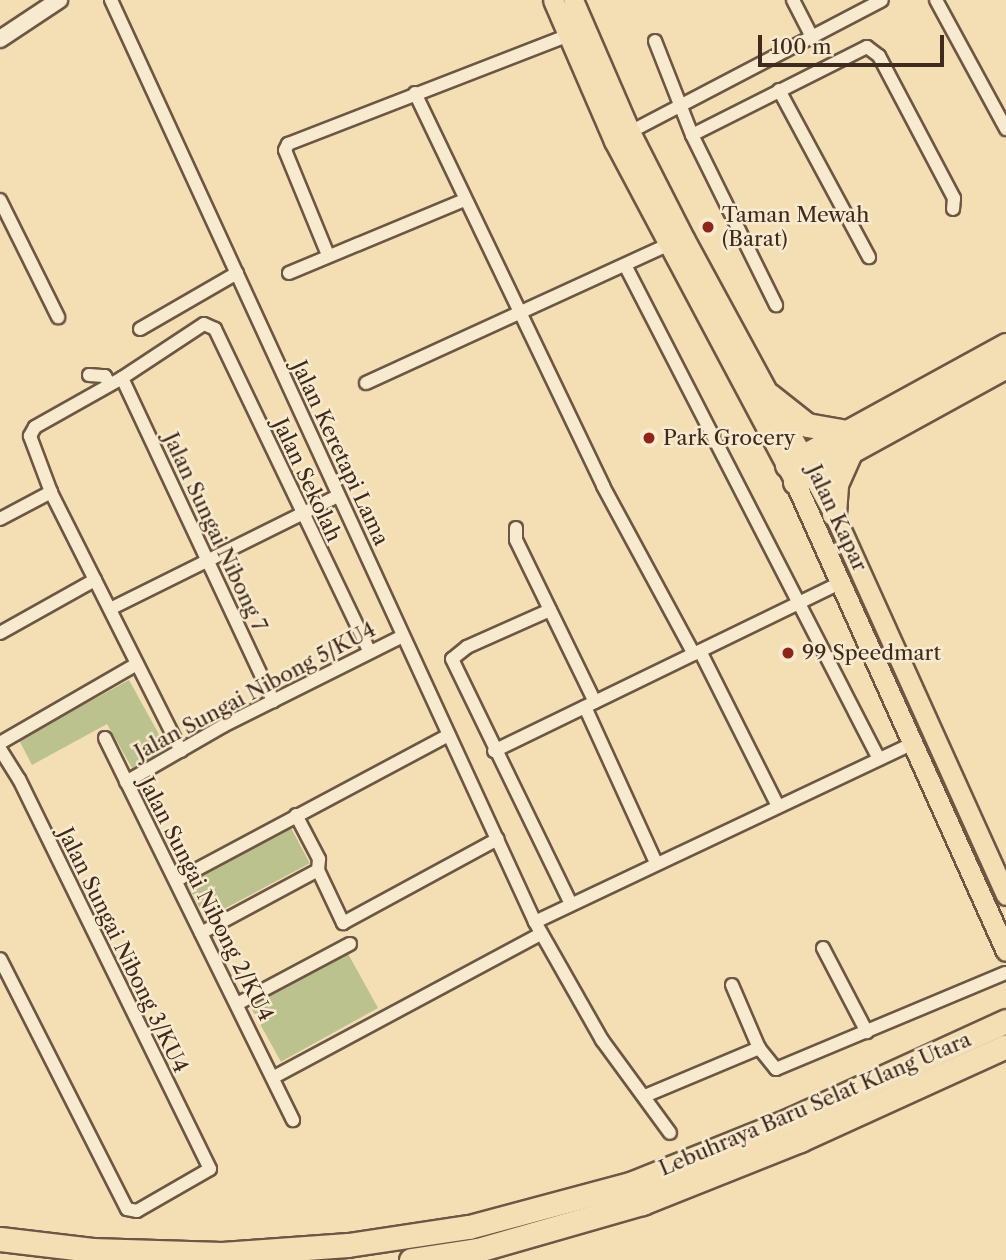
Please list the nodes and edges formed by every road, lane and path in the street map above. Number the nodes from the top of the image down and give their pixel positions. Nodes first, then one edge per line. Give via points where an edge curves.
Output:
1 (59, 0) edge
2 (111, 0) edge
3 (553, 0) edge
4 (573, 0) edge
5 (793, 0) edge
6 (882, 0) edge
7 (940, 2) edge
8 (567, 36) junction
9 (812, 37) junction
10 (0, 39) edge
11 (655, 41) dead end
12 (779, 90) junction
13 (415, 93) junction
14 (682, 105) junction
15 (1004, 128) edge
16 (630, 132) junction
17 (692, 135) junction
18 (0, 200) edge
19 (464, 200) junction
20 (953, 209) dead end
21 (668, 245) junction
22 (328, 255) junction
23 (869, 257) dead end
24 (626, 267) junction
25 (237, 273) junction
26 (289, 273) dead end
27 (776, 305) dead end
28 (521, 314) junction
29 (58, 317) dead end
30 (140, 329) dead end
31 (1006, 345) edge
32 (1006, 366) edge
33 (89, 375) dead end
34 (122, 378) junction
35 (366, 383) dead end
36 (109, 384) junction
37 (769, 395) junction
38 (848, 441) junction
39 (799, 469) junction
40 (51, 492) junction
41 (338, 496) junction
42 (300, 514) junction
43 (834, 514) junction
44 (0, 519) edge
45 (516, 528) dead end
46 (206, 559) junction
47 (95, 580) junction
48 (842, 582) junction
49 (796, 604) junction
50 (110, 609) junction
51 (550, 610) junction
52 (0, 633) edge
53 (402, 636) junction
54 (369, 651) junction
55 (697, 653) junction
56 (137, 664) junction
57 (273, 701) junction
58 (590, 705) junction
59 (449, 735) junction
60 (104, 738) dead end
61 (914, 743) junction
62 (0, 746) edge
63 (181, 751) junction
64 (494, 751) junction
65 (879, 759) junction
66 (126, 782) junction
67 (778, 806) junction
68 (296, 815) junction
69 (498, 839) junction
70 (656, 863) junction
71 (1001, 868) edge
72 (318, 870) junction
73 (177, 880) junction
74 (1006, 895) edge
75 (571, 904) junction
76 (538, 928) junction
77 (201, 933) junction
78 (350, 944) dead end
79 (823, 947) dead end
80 (1006, 951) edge
81 (0, 959) edge
82 (1006, 972) edge
83 (732, 985) dead end
84 (237, 1004) junction
85 (1006, 1021) edge
86 (867, 1032) junction
87 (1006, 1046) edge
88 (759, 1048) junction
89 (274, 1077) junction
90 (645, 1096) junction
91 (293, 1120) dead end
92 (670, 1133) dead end
93 (637, 1193) junction
94 (0, 1239) edge
95 (411, 1260) edge

1 - 10 street
2 - 25 street, Jalan Keretapi Lama
3 - 8 highway, Jalan Kapar
4 - 16 highway, Jalan Kapar
5 - 9 street
6 - 9 street
7 - 15 street
8 - 13 street
8 - 21 highway, Jalan Kapar
9 - 14 street
11 - 14 street
12 - 17 street
12 - 20 street via 867,47 885,68 954,198
12 - 23 street
13 - 19 street
13 - 22 street via 288,144 285,150
14 - 16 street
14 - 17 street
16 - 37 highway, Jalan Kapar
17 - 27 street
18 - 29 street
19 - 22 street
19 - 28 street
21 - 24 street
21 - 39 highway, Jalan Kapar
22 - 26 street
24 - 28 street
24 - 49 street
25 - 30 street
25 - 41 street, Jalan Keretapi Lama
28 - 35 street
28 - 55 street via 603,486
31 - 38 highway
32 - 38 highway
33 - 36 street via 105,376
34 - 36 street
34 - 42 street, Jalan Sekolah via 204,324 211,324
34 - 46 street, Jalan Sungai Nibong 7
36 - 40 street via 35,428 30,436
37 - 38 highway via 807,425
37 - 39 highway, Jalan Kapar
38 - 39 highway
38 - 43 highway via 835,484
39 - 43 highway, Jalan Kapar
39 - 48 highway, Jalan Kapar
40 - 44 street
40 - 47 street
41 - 42 street
41 - 53 street, Jalan Keretapi Lama
42 - 46 street
42 - 54 street, Jalan Sekolah
43 - 71 highway, Jalan Kapar
45 - 51 street via 516,540
46 - 50 street
46 - 57 street, Jalan Sungai Nibong 7
47 - 50 street
47 - 52 street
48 - 49 street
48 - 61 highway, Jalan Kapar
49 - 55 street
49 - 65 street
50 - 56 street
51 - 58 street
51 - 64 street via 452,659
53 - 54 street, Jalan Sungai Nibong 5/KU4
53 - 59 street, Jalan Keretapi Lama
54 - 57 street, Jalan Sungai Nibong 5/KU4
55 - 58 street
55 - 67 street
56 - 62 street
56 - 63 street
57 - 63 street, Jalan Sungai Nibong 5/KU4
58 - 64 street
58 - 70 street
59 - 68 street
59 - 69 street, Jalan Keretapi Lama
60 - 66 street, Jalan Sungai Nibong 2/KU4
61 - 65 street
61 - 80 highway, Jalan Kapar
62 - 81 street, Jalan Sungai Nibong 3/KU4 via 210,1169 136,1211 127,1209
63 - 66 street, Jalan Sungai Nibong 5/KU4
64 - 75 street
65 - 67 street
66 - 73 street, Jalan Sungai Nibong 2/KU4
67 - 70 street
68 - 72 street via 319,859
68 - 73 street
69 - 72 street via 344,923
69 - 76 street, Jalan Keretapi Lama
70 - 75 street
71 - 74 highway, Jalan Kapar
72 - 77 street
73 - 77 street, Jalan Sungai Nibong 2/KU4
75 - 76 street
76 - 89 street
76 - 90 street, Jalan Keretapi Lama via 602,1040
77 - 84 street, Jalan Sungai Nibong 2/KU4
78 - 84 street
79 - 86 street
82 - 86 street
83 - 88 street
84 - 89 street, Jalan Sungai Nibong 2/KU4
85 - 93 highway, Lebuhraya Baru Selat Klang Utara
86 - 88 street via 784,1068 768,1065
87 - 93 highway, Lebuhraya Baru Selat Klang Utara via 800,1140
88 - 90 street
89 - 91 street, Jalan Sungai Nibong 2/KU4
90 - 92 street, Jalan Keretapi Lama
93 - 94 highway, Lebuhraya Baru Selat Klang Utara via 469,1227 348,1245 222,1254 157,1253
93 - 95 highway, Lebuhraya Baru Selat Klang Utara via 478,1250

